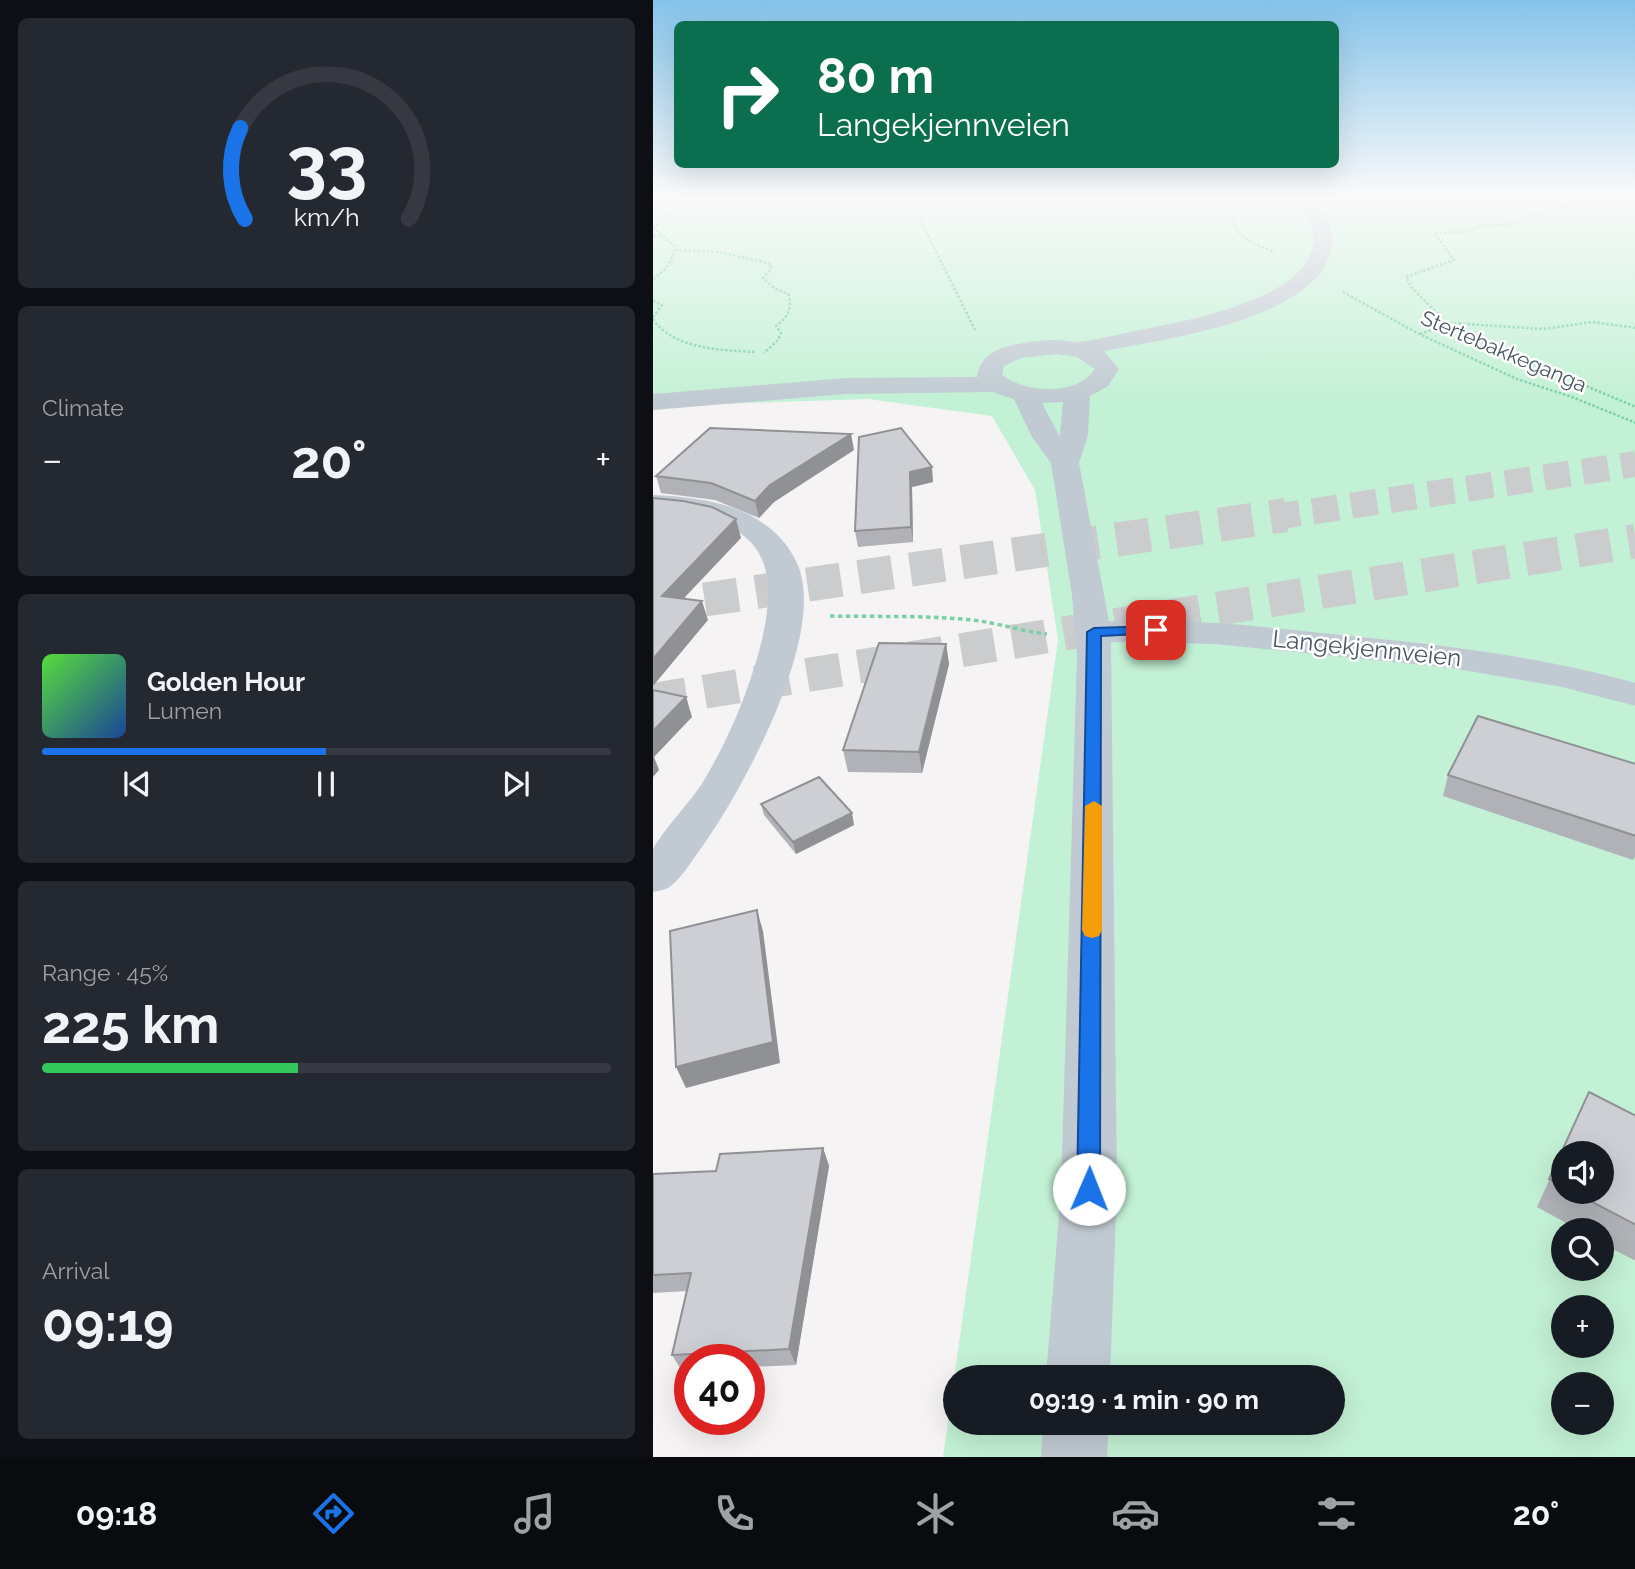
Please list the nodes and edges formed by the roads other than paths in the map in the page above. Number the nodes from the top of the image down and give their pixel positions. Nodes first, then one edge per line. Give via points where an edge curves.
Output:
1 (1316, 263) edge
2 (1190, 329) junction
3 (1075, 349) junction
4 (997, 368) junction
5 (1107, 369) junction
6 (1077, 392) junction
7 (1024, 394) junction
8 (653, 402) edge
9 (1065, 463) junction
10 (653, 504) edge
11 (1073, 633) junction
12 (1635, 695) edge
13 (653, 876) edge
14 (1079, 1365) edge
15 (1075, 1435) edge
16 (1074, 1457) edge

1 - 2 street via 1295,285 1271,299
2 - 3 street
2 - 5 street
3 - 4 street via 1037,348
3 - 5 street via 1092,354
4 - 7 street
4 - 8 street
5 - 6 street via 1104,378
6 - 7 street
6 - 9 street via 1074,435
7 - 9 street
9 - 11 street via 1080,535
10 - 13 street via 698,508 753,528 778,559 785,577 784,620 763,702 745,746 719,790
11 - 12 street, Langekjennveien via 1192,631 1464,657 1553,671
11 - 14 street via 1089,1189
15 - 16 street

